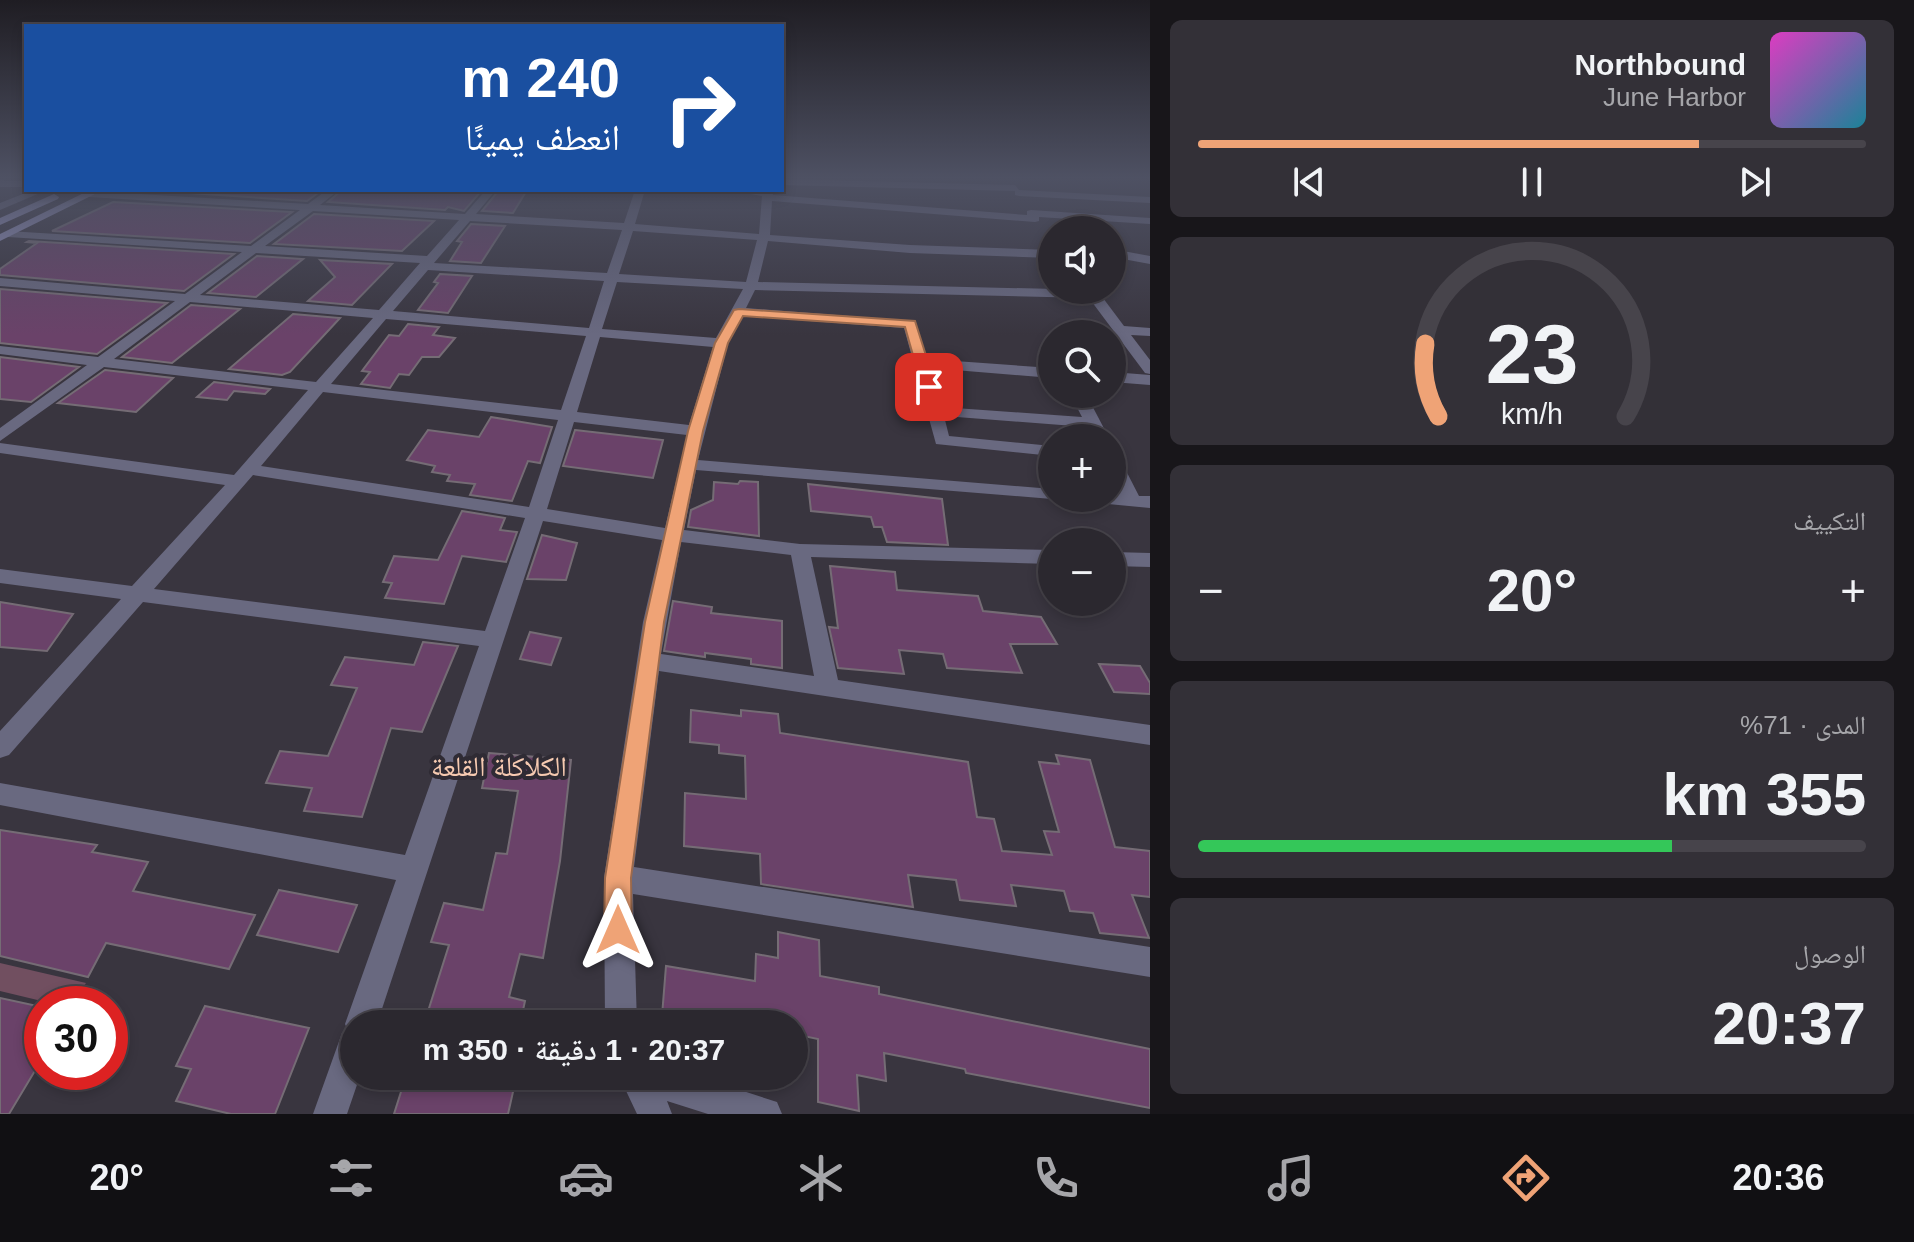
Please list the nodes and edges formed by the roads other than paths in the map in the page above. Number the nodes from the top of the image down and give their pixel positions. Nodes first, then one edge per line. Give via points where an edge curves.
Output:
1 (277, 231) edge
2 (454, 231) edge
3 (628, 231) edge
4 (689, 231) edge
5 (765, 231) edge
6 (4, 236) edge
7 (764, 236) junction
8 (253, 249) junction
9 (1038, 254) edge
10 (1126, 256) edge
11 (1150, 260) edge
12 (426, 263) junction
13 (613, 277) junction
14 (0, 282) edge
15 (751, 286) junction
16 (861, 288) junction
17 (1038, 291) edge
18 (192, 296) junction
19 (1101, 304) edge
20 (739, 312) junction
21 (384, 313) junction
22 (867, 320) junction
23 (1113, 320) edge
24 (1126, 330) edge
25 (597, 331) junction
26 (1150, 332) edge
27 (1126, 337) edge
28 (721, 343) junction
29 (0, 350) edge
30 (105, 360) junction
31 (923, 363) junction
32 (1150, 370) edge
33 (1038, 372) edge
34 (1126, 378) edge
35 (1150, 380) edge
36 (318, 386) junction
37 (935, 411) junction
38 (568, 416) junction
39 (1040, 424) edge
40 (696, 431) junction
41 (0, 436) edge
42 (0, 448) edge
43 (1038, 450) edge
44 (688, 464) junction
45 (243, 475) junction
46 (1126, 481) edge
47 (1038, 493) edge
48 (1141, 502) edge
49 (536, 513) junction
50 (673, 535) junction
51 (800, 550) junction
52 (1038, 557) edge
53 (1126, 559) edge
54 (1150, 560) edge
55 (0, 576) edge
56 (136, 595) junction
57 (492, 640) junction
58 (648, 661) junction
59 (828, 687) junction
60 (1150, 735) edge
61 (0, 748) edge
62 (0, 794) edge
63 (415, 870) junction
64 (618, 878) junction
65 (1150, 962) edge
66 (366, 1010) edge
67 (621, 1010) edge
68 (340, 1085) edge
69 (644, 1090) edge
70 (685, 1090) edge
71 (330, 1114) edge
72 (655, 1114) edge
73 (765, 1114) edge

1 - 8 street
2 - 12 street
3 - 13 street
4 - 7 street
5 - 7 street
6 - 8 street
7 - 9 street
7 - 15 street
8 - 12 street
8 - 18 street
10 - 11 street
12 - 13 street
12 - 21 street
13 - 15 street
13 - 25 street
14 - 18 street
15 - 16 street
15 - 20 street
16 - 17 street
16 - 22 street
18 - 21 street
18 - 30 street
19 - 23 street
20 - 22 street
20 - 28 street
21 - 25 street
21 - 36 street
22 - 31 street via 910,324
24 - 26 street
25 - 28 street
25 - 38 street
27 - 32 street
28 - 40 street
29 - 30 street
30 - 36 street
30 - 41 street
31 - 33 street
31 - 37 street
34 - 35 street
36 - 38 street
36 - 45 street
37 - 39 street
37 - 43 street via 944,442
38 - 40 street
38 - 49 street
40 - 44 street
42 - 45 street
44 - 47 street
44 - 50 street
45 - 49 street
45 - 56 street
46 - 48 street
49 - 50 street
49 - 57 street
50 - 51 street
50 - 58 street
51 - 52 street
51 - 59 street
53 - 54 street
55 - 56 street
56 - 57 street
56 - 61 street
57 - 63 street
58 - 59 street
58 - 64 street
59 - 60 street
62 - 63 street
63 - 66 street
64 - 65 street
64 - 67 street
68 - 71 street
69 - 72 street
70 - 73 street

